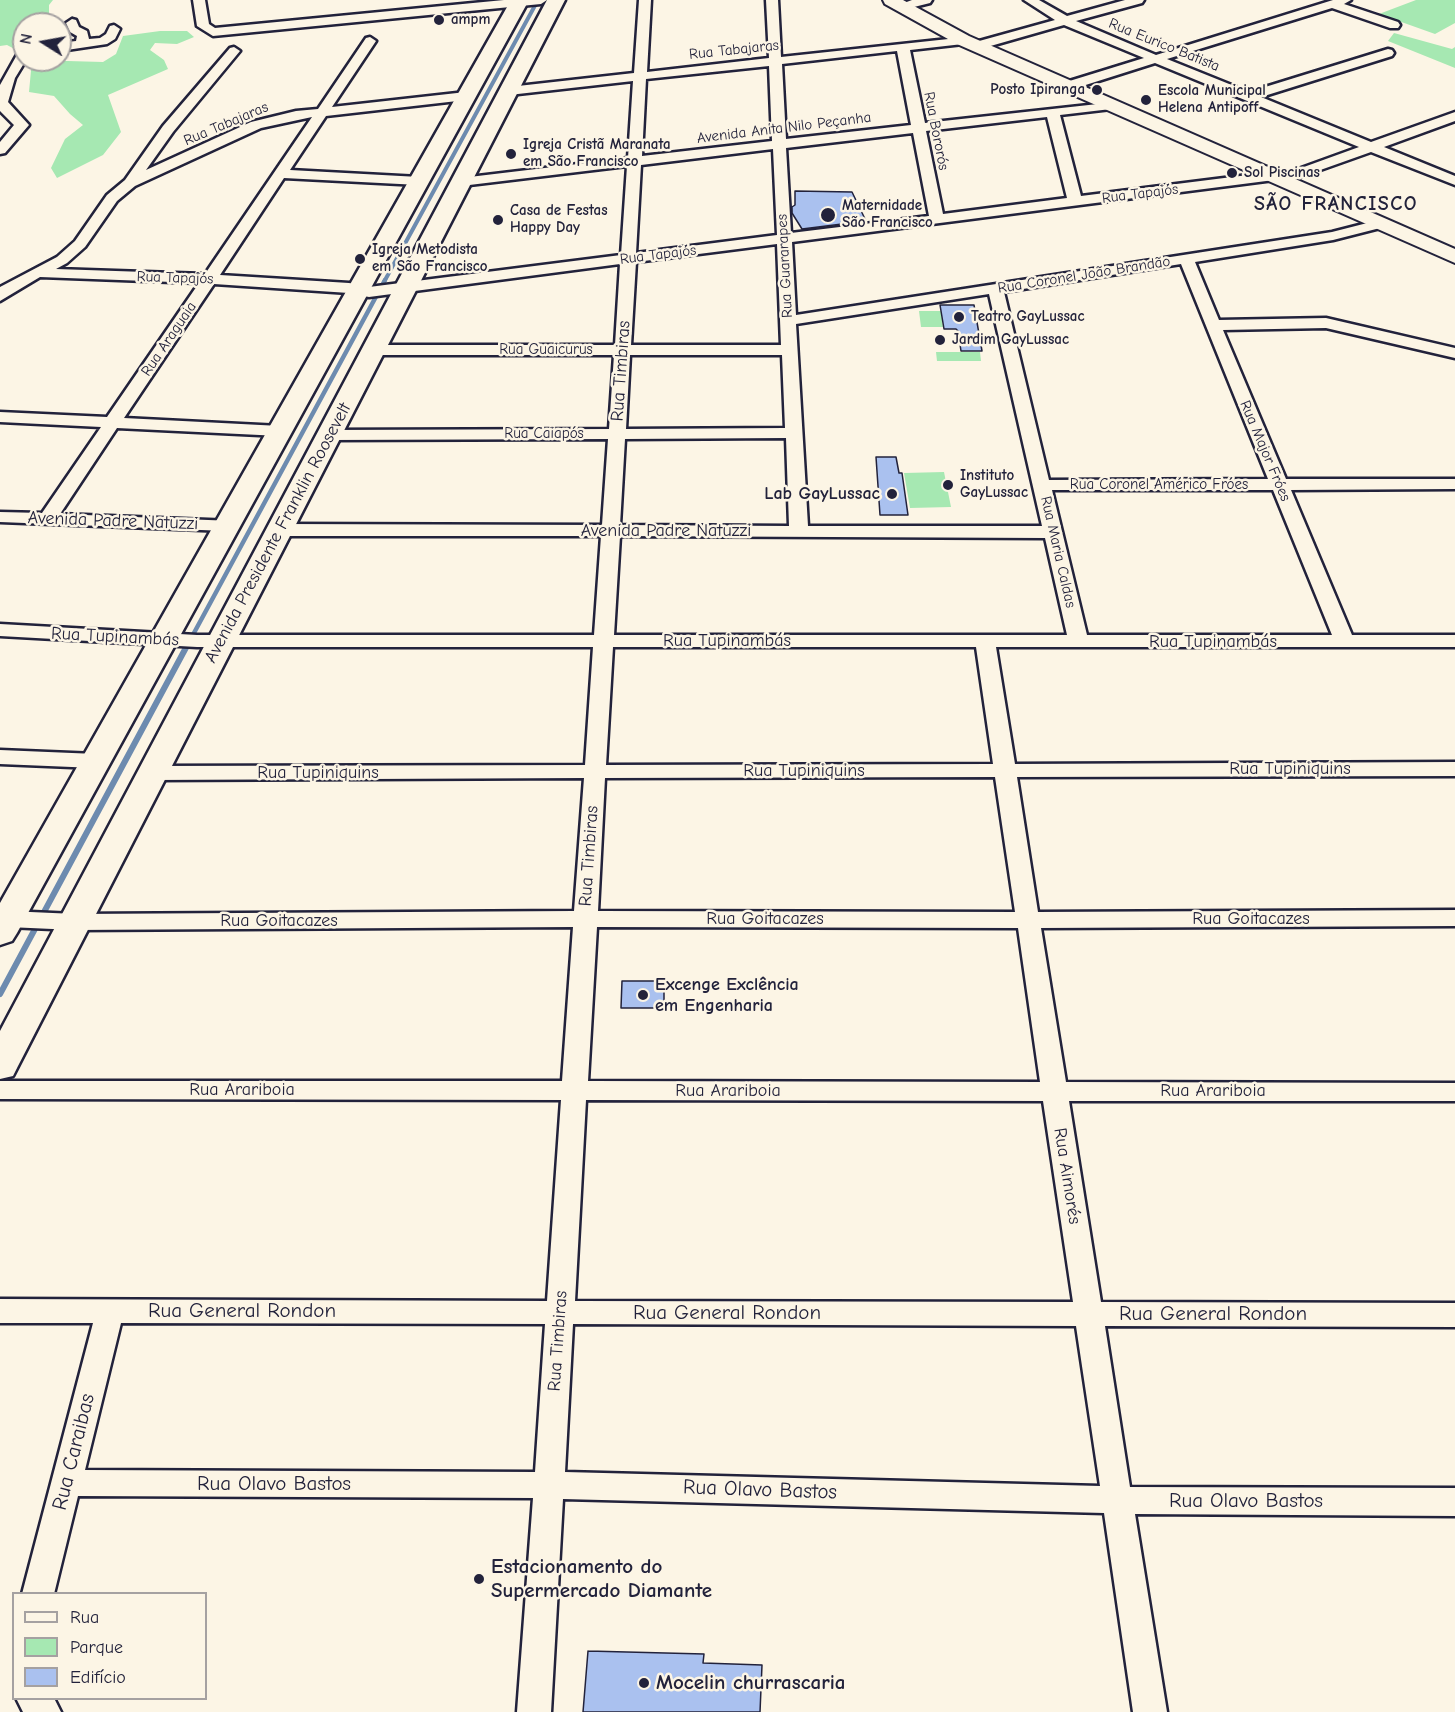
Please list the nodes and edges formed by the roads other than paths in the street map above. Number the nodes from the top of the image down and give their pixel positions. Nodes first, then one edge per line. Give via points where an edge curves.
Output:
1 (199, 0) edge
2 (556, 0) edge
3 (645, 0) edge
4 (772, 0) edge
5 (926, 0) edge
6 (1030, 0) edge
7 (1138, 0) edge
8 (528, 1) edge
9 (1338, 2) edge
10 (371, 3) dead end
11 (896, 3) edge
12 (373, 16) junction
13 (1065, 21) junction
14 (72, 23) dead end
15 (1394, 25) dead end
16 (114, 29) dead end
17 (370, 41) dead end
18 (970, 43) junction
19 (82, 44) junction
20 (72, 45) edge
21 (903, 48) junction
22 (234, 51) dead end
23 (1388, 53) dead end
24 (1155, 59) junction
25 (775, 62) junction
26 (13, 72) edge
27 (640, 77) junction
28 (1068, 86) junction
29 (509, 91) junction
30 (466, 96) junction
31 (1248, 97) junction
32 (1111, 105) junction
33 (321, 113) junction
34 (1053, 113) junction
35 (1455, 116) edge
36 (919, 129) junction
37 (780, 146) junction
38 (1371, 147) junction
39 (0, 150) edge
40 (635, 162) junction
41 (280, 174) junction
42 (1277, 178) junction
43 (419, 181) junction
44 (1455, 181) edge
45 (461, 182) junction
46 (130, 183) junction
47 (1075, 202) junction
48 (937, 220) junction
49 (1379, 224) junction
50 (784, 239) junction
51 (1455, 257) edge
52 (628, 259) junction
53 (1186, 259) junction
54 (42, 273) junction
55 (209, 279) junction
56 (398, 288) junction
57 (996, 289) junction
58 (363, 291) junction
59 (0, 296) edge
60 (788, 321) junction
61 (1213, 325) junction
62 (374, 350) junction
63 (622, 350) junction
64 (790, 350) junction
65 (1455, 353) edge
66 (0, 417) edge
67 (113, 423) junction
68 (280, 431) junction
69 (617, 434) junction
70 (794, 434) junction
71 (329, 435) junction
72 (1279, 484) junction
73 (1455, 484) edge
74 (1042, 485) junction
75 (0, 517) edge
76 (48, 518) junction
77 (226, 525) junction
78 (279, 530) junction
79 (611, 531) junction
80 (799, 531) junction
81 (1053, 532) junction
82 (0, 630) edge
83 (169, 641) junction
84 (210, 641) junction
85 (603, 641) junction
86 (985, 641) junction
87 (1078, 641) junction
88 (1455, 641) edge
89 (1345, 642) junction
90 (0, 757) edge
91 (96, 761) junction
92 (1455, 768) edge
93 (1005, 770) junction
94 (595, 772) junction
95 (153, 774) junction
96 (1455, 918) edge
97 (585, 919) junction
98 (1028, 920) junction
99 (33, 923) edge
100 (0, 1066) edge
101 (0, 1090) edge
102 (574, 1090) junction
103 (1054, 1091) junction
104 (1455, 1092) edge
105 (0, 1311) edge
106 (110, 1311) junction
107 (560, 1312) junction
108 (1088, 1314) junction
109 (1455, 1315) edge
110 (66, 1483) junction
111 (548, 1485) junction
112 (1117, 1500) junction
113 (1455, 1502) edge
114 (38, 1592) edge
115 (34, 1700) edge
116 (44, 1712) edge
117 (534, 1712) edge
118 (1150, 1712) edge

1 - 12 street via 203,26 213,32
2 - 29 main road, Avenida Presidente Franklin Roosevelt
3 - 27 street, Rua Timbiras
4 - 25 street, Rua Guararapes
5 - 11 street
6 - 13 street, Rua Eurico Batista
7 - 13 street, Rua Tabajaras
8 - 12 street
8 - 30 main road, Avenida Presidente Franklin Roosevelt
9 - 15 street
9 - 24 street
10 - 12 street
11 - 18 main road
13 - 18 street, Rua Tabajaras
13 - 24 street, Rua Eurico Batista
14 - 19 street via 74,30 83,34
16 - 19 street via 108,40
17 - 33 street, Rua Araguaia
18 - 21 street, Rua Tabajaras
18 - 28 main road
19 - 20 street
21 - 25 street, Rua Tabajaras
21 - 36 street, Rua Bororós
22 - 46 street via 168,129
23 - 31 street
24 - 28 street
24 - 31 street, Rua Eurico Batista
25 - 27 street, Rua Tabajaras
25 - 37 street, Rua Guararapes
26 - 39 street via 1,102 22,125
27 - 29 street, Rua Tabajaras
27 - 40 street, Rua Timbiras
28 - 32 main road
29 - 45 main road, Avenida Presidente Franklin Roosevelt
30 - 33 street, Rua Tabajaras
30 - 43 main road, Avenida Presidente Franklin Roosevelt
31 - 38 street, Rua Eurico Batista
32 - 34 street, Avenida Anita Nilo Peçanha
32 - 42 main road
33 - 41 street, Rua Araguaia
33 - 46 street, Rua Tabajaras via 256,125
34 - 36 street, Avenida Anita Nilo Peçanha
34 - 47 street
35 - 38 street, Rua Tapajós
36 - 37 street, Avenida Anita Nilo Peçanha
36 - 48 street, Rua Bororós
37 - 40 street, Avenida Anita Nilo Peçanha
37 - 50 street, Rua Guararapes
38 - 42 street, Rua Tapajós
38 - 44 street, Rua Eurico Batista
40 - 45 street, Avenida Anita Nilo Peçanha
40 - 52 street, Rua Timbiras
41 - 43 street
41 - 55 street, Rua Araguaia
42 - 47 street, Rua Tapajós
42 - 49 main road
43 - 58 main road, Avenida Presidente Franklin Roosevelt
45 - 56 main road, Avenida Presidente Franklin Roosevelt
46 - 54 street, Rua Tabajaras via 112,198 80,244
47 - 48 street, Rua Tapajós
48 - 50 street, Rua Tapajós
49 - 51 main road
49 - 53 street, Rua Coronel João Brandão via 1333,236
50 - 52 street, Rua Tapajós
50 - 60 street, Rua Guararapes
52 - 56 street, Rua Tapajós
52 - 63 street, Rua Timbiras
53 - 57 street, Rua Coronel João Brandão
53 - 61 street, Rua Major Fróes
54 - 55 street, Rua Tapajós
54 - 59 street via 8,288
55 - 58 street, Rua Tapajós
55 - 67 street, Rua Araguaia
56 - 58 street, Rua Tapajós
56 - 62 main road, Avenida Presidente Franklin Roosevelt
57 - 60 street, Rua Coronel João Brandão
57 - 74 street, Rua Maria Caldas
58 - 68 main road, Avenida Presidente Franklin Roosevelt
60 - 64 street, Rua Guararapes
61 - 65 street via 1326,323
61 - 72 street, Rua Major Fróes
62 - 63 street, Rua Guaicurus
62 - 71 main road, Avenida Presidente Franklin Roosevelt
63 - 64 street, Rua Guaicurus
63 - 69 street, Rua Timbiras
64 - 70 street, Rua Guararapes
66 - 67 street
67 - 68 street
67 - 76 street, Rua Araguaia
68 - 77 main road, Avenida Presidente Franklin Roosevelt
69 - 70 street, Rua Caiapós
69 - 71 street, Rua Caiapós
69 - 79 street, Rua Timbiras
70 - 80 street, Rua Guararapes
71 - 78 main road, Avenida Presidente Franklin Roosevelt
72 - 73 street, Rua Coronel Américo Fróes
72 - 74 street, Rua Coronel Américo Fróes
72 - 89 street, Rua Major Fróes
74 - 81 street, Rua Maria Caldas
75 - 76 street, Avenida Padre Natuzzi
76 - 77 street, Avenida Padre Natuzzi
77 - 83 main road, Avenida Presidente Franklin Roosevelt
78 - 79 street, Avenida Padre Natuzzi
78 - 84 main road, Avenida Presidente Franklin Roosevelt
79 - 80 street, Avenida Padre Natuzzi
79 - 85 street, Rua Timbiras
80 - 81 street, Avenida Padre Natuzzi
81 - 87 street, Rua Maria Caldas
82 - 83 street, Rua Tupinambás
83 - 84 street, Rua Tupinambás
83 - 91 main road, Avenida Presidente Franklin Roosevelt
84 - 85 street, Rua Tupinambás
84 - 95 main road, Avenida Presidente Franklin Roosevelt
85 - 86 street, Rua Tupinambás
85 - 94 street, Rua Timbiras
86 - 87 street, Rua Tupinambás
86 - 93 street, Rua Aimorés
87 - 89 street, Rua Tupinambás
88 - 89 street, Rua Tupinambás
90 - 91 street
91 - 99 main road, Avenida Presidente Franklin Roosevelt
92 - 93 street, Rua Tupiniquins
93 - 94 street, Rua Tupiniquins
93 - 98 street, Rua Aimorés
94 - 95 street, Rua Tupiniquins
94 - 97 street, Rua Timbiras
95 - 99 main road, Avenida Presidente Franklin Roosevelt
96 - 98 street, Rua Goitacazes
97 - 98 street, Rua Goitacazes
97 - 99 street, Rua Goitacazes
97 - 102 street, Rua Timbiras
98 - 103 street, Rua Aimorés
99 - 100 main road, Avenida Presidente Franklin Roosevelt
101 - 102 street, Rua Arariboia
102 - 103 street, Rua Arariboia
102 - 107 street, Rua Timbiras
103 - 104 street, Rua Arariboia
103 - 108 street, Rua Aimorés
105 - 106 street, Rua General Rondon
106 - 107 street, Rua General Rondon
106 - 110 street, Rua Caraibas
107 - 108 street, Rua General Rondon
107 - 111 street, Rua Timbiras
108 - 109 street, Rua General Rondon
108 - 112 street, Rua Aimorés
110 - 111 street, Rua Olavo Bastos
110 - 114 street, Rua Caraibas
111 - 112 street, Rua Olavo Bastos
111 - 117 street, Rua Timbiras
112 - 113 street, Rua Olavo Bastos
112 - 118 street, Rua Aimorés
115 - 116 street

